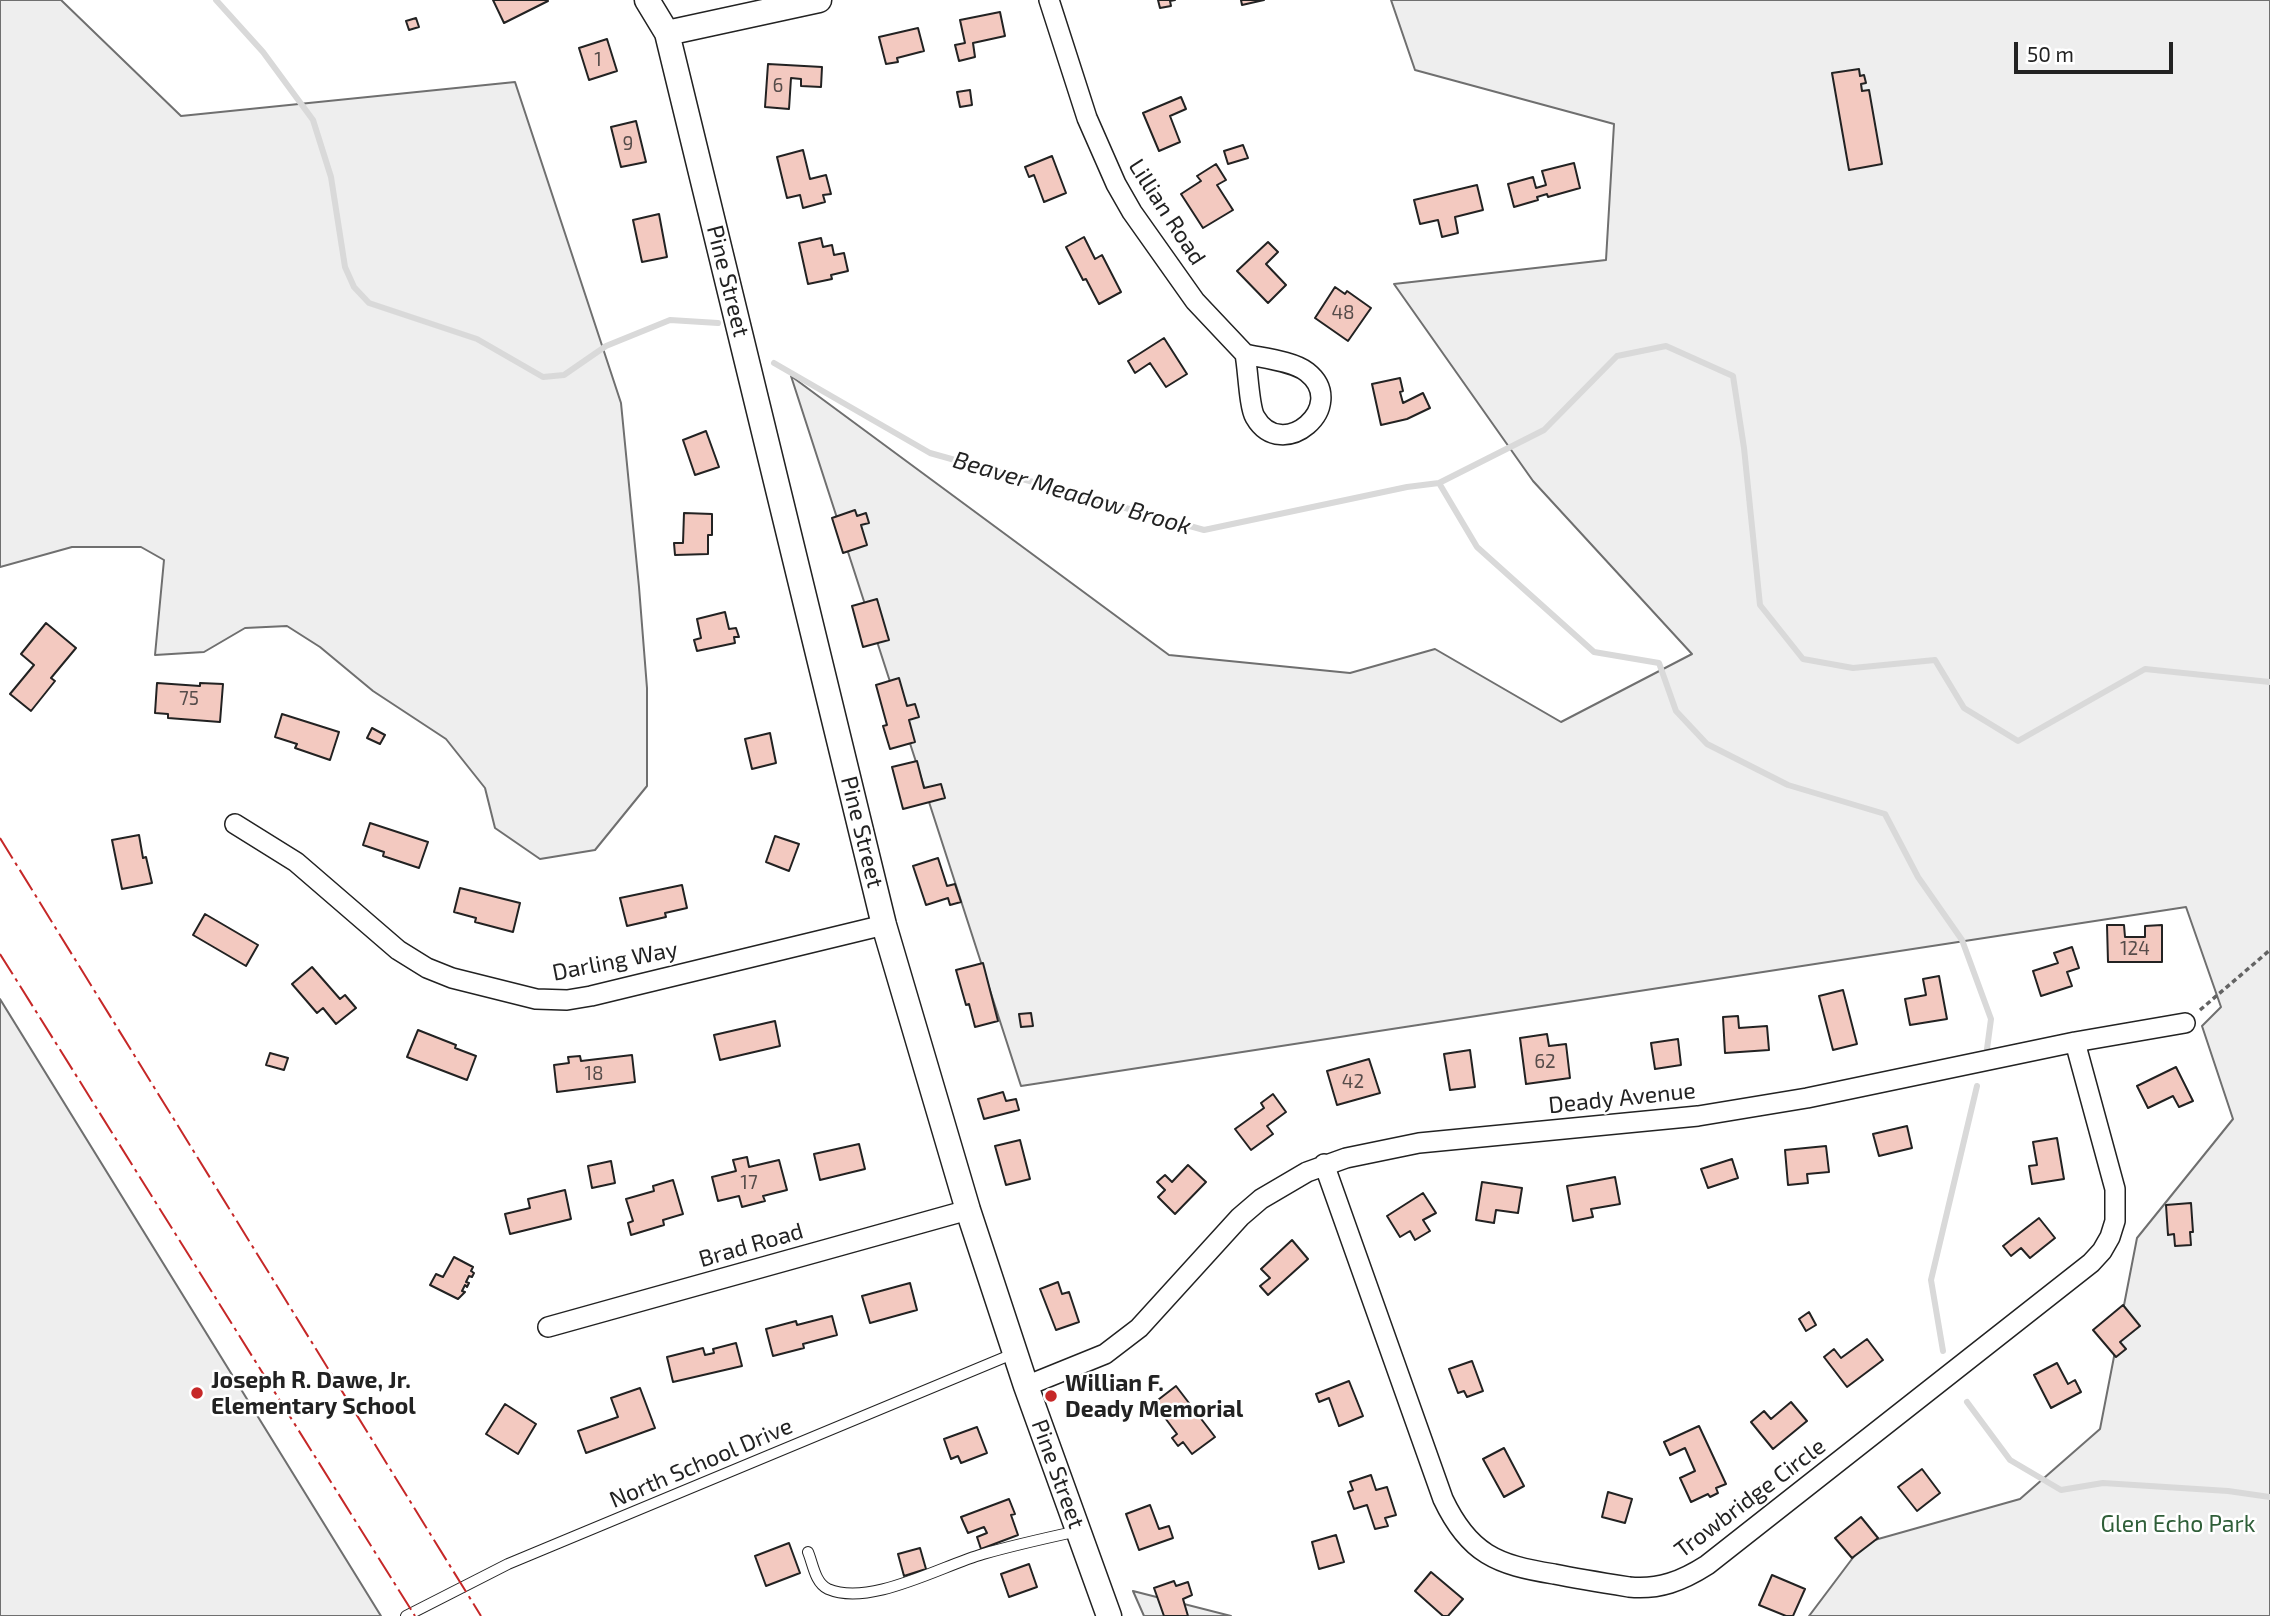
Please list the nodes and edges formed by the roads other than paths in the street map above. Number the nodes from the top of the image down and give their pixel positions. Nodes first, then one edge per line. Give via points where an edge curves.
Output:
1 (648, 0) edge
2 (819, 0) edge
3 (1049, 0) edge
4 (667, 33) junction
5 (1245, 354) junction
6 (235, 824) dead end
7 (884, 925) junction
8 (2185, 1023) road end
9 (2075, 1042) junction
10 (1324, 1164) junction
11 (968, 1210) junction
12 (548, 1327) dead end
13 (1015, 1353) junction
14 (1026, 1386) junction
15 (1078, 1531) junction
16 (808, 1552) dead end
17 (406, 1616) edge
18 (1109, 1616) edge

1 - 4 street, Pine Street
2 - 4 street
3 - 5 street, Lillian Road via 1087,118 1116,184 1195,301
4 - 7 street, Pine Street
5 - 5 street via 1254,417 1262,426 1285,435 1308,426 1320,405 1320,393 1308,372
6 - 7 street, Darling Way via 296,862 412,960 452,978 536,999 591,996
7 - 11 street, Pine Street
8 - 9 street, Deady Avenue
9 - 10 street, Deady Avenue via 1698,1116 1419,1143
9 - 10 street, Trowbridge Circle via 2115,1189 2115,1221 2102,1251 1707,1565 1667,1586 1629,1587 1519,1569 1491,1557 1458,1527 1443,1499
10 - 14 street, Deady Avenue via 1286,1183 1240,1217 1124,1340 1095,1358
11 - 12 street, Brad Road
11 - 13 street, Pine Street
13 - 14 street, Pine Street
13 - 17 lane, North School Drive via 508,1564
14 - 15 street, Pine Street
15 - 16 lane via 981,1555 892,1587 854,1593 826,1588
15 - 18 street, Pine Street

